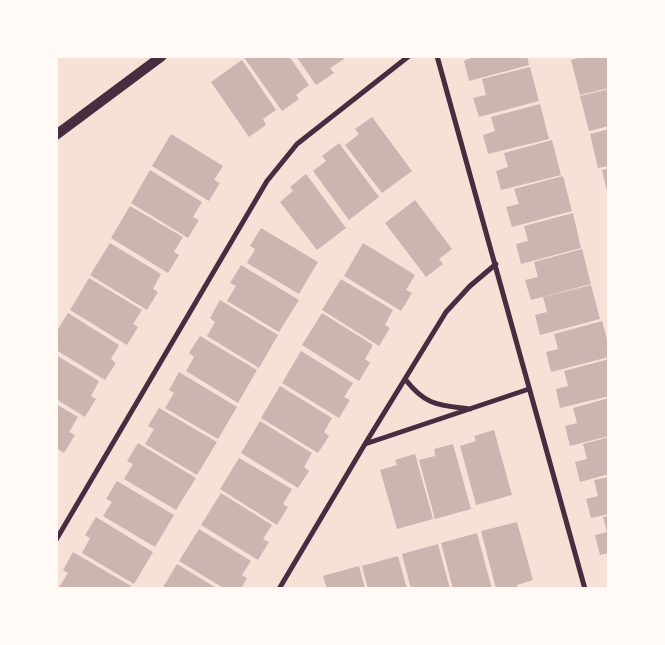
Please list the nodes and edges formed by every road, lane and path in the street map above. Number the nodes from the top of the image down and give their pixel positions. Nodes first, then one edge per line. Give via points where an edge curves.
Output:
1 (409, 56) edge
2 (437, 56) edge
3 (156, 58) edge
4 (56, 135) edge
5 (496, 264) junction
6 (405, 379) junction
7 (529, 389) junction
8 (473, 409) junction
9 (365, 444) junction
10 (56, 540) edge
11 (279, 589) edge
12 (585, 589) edge

1 - 10 street via 296,144 267,181
2 - 5 street
3 - 4 main road
5 - 6 street via 446,312
5 - 7 street
6 - 8 street via 414,391 434,404
6 - 9 street
7 - 8 street
7 - 12 street
8 - 9 street
9 - 11 street

